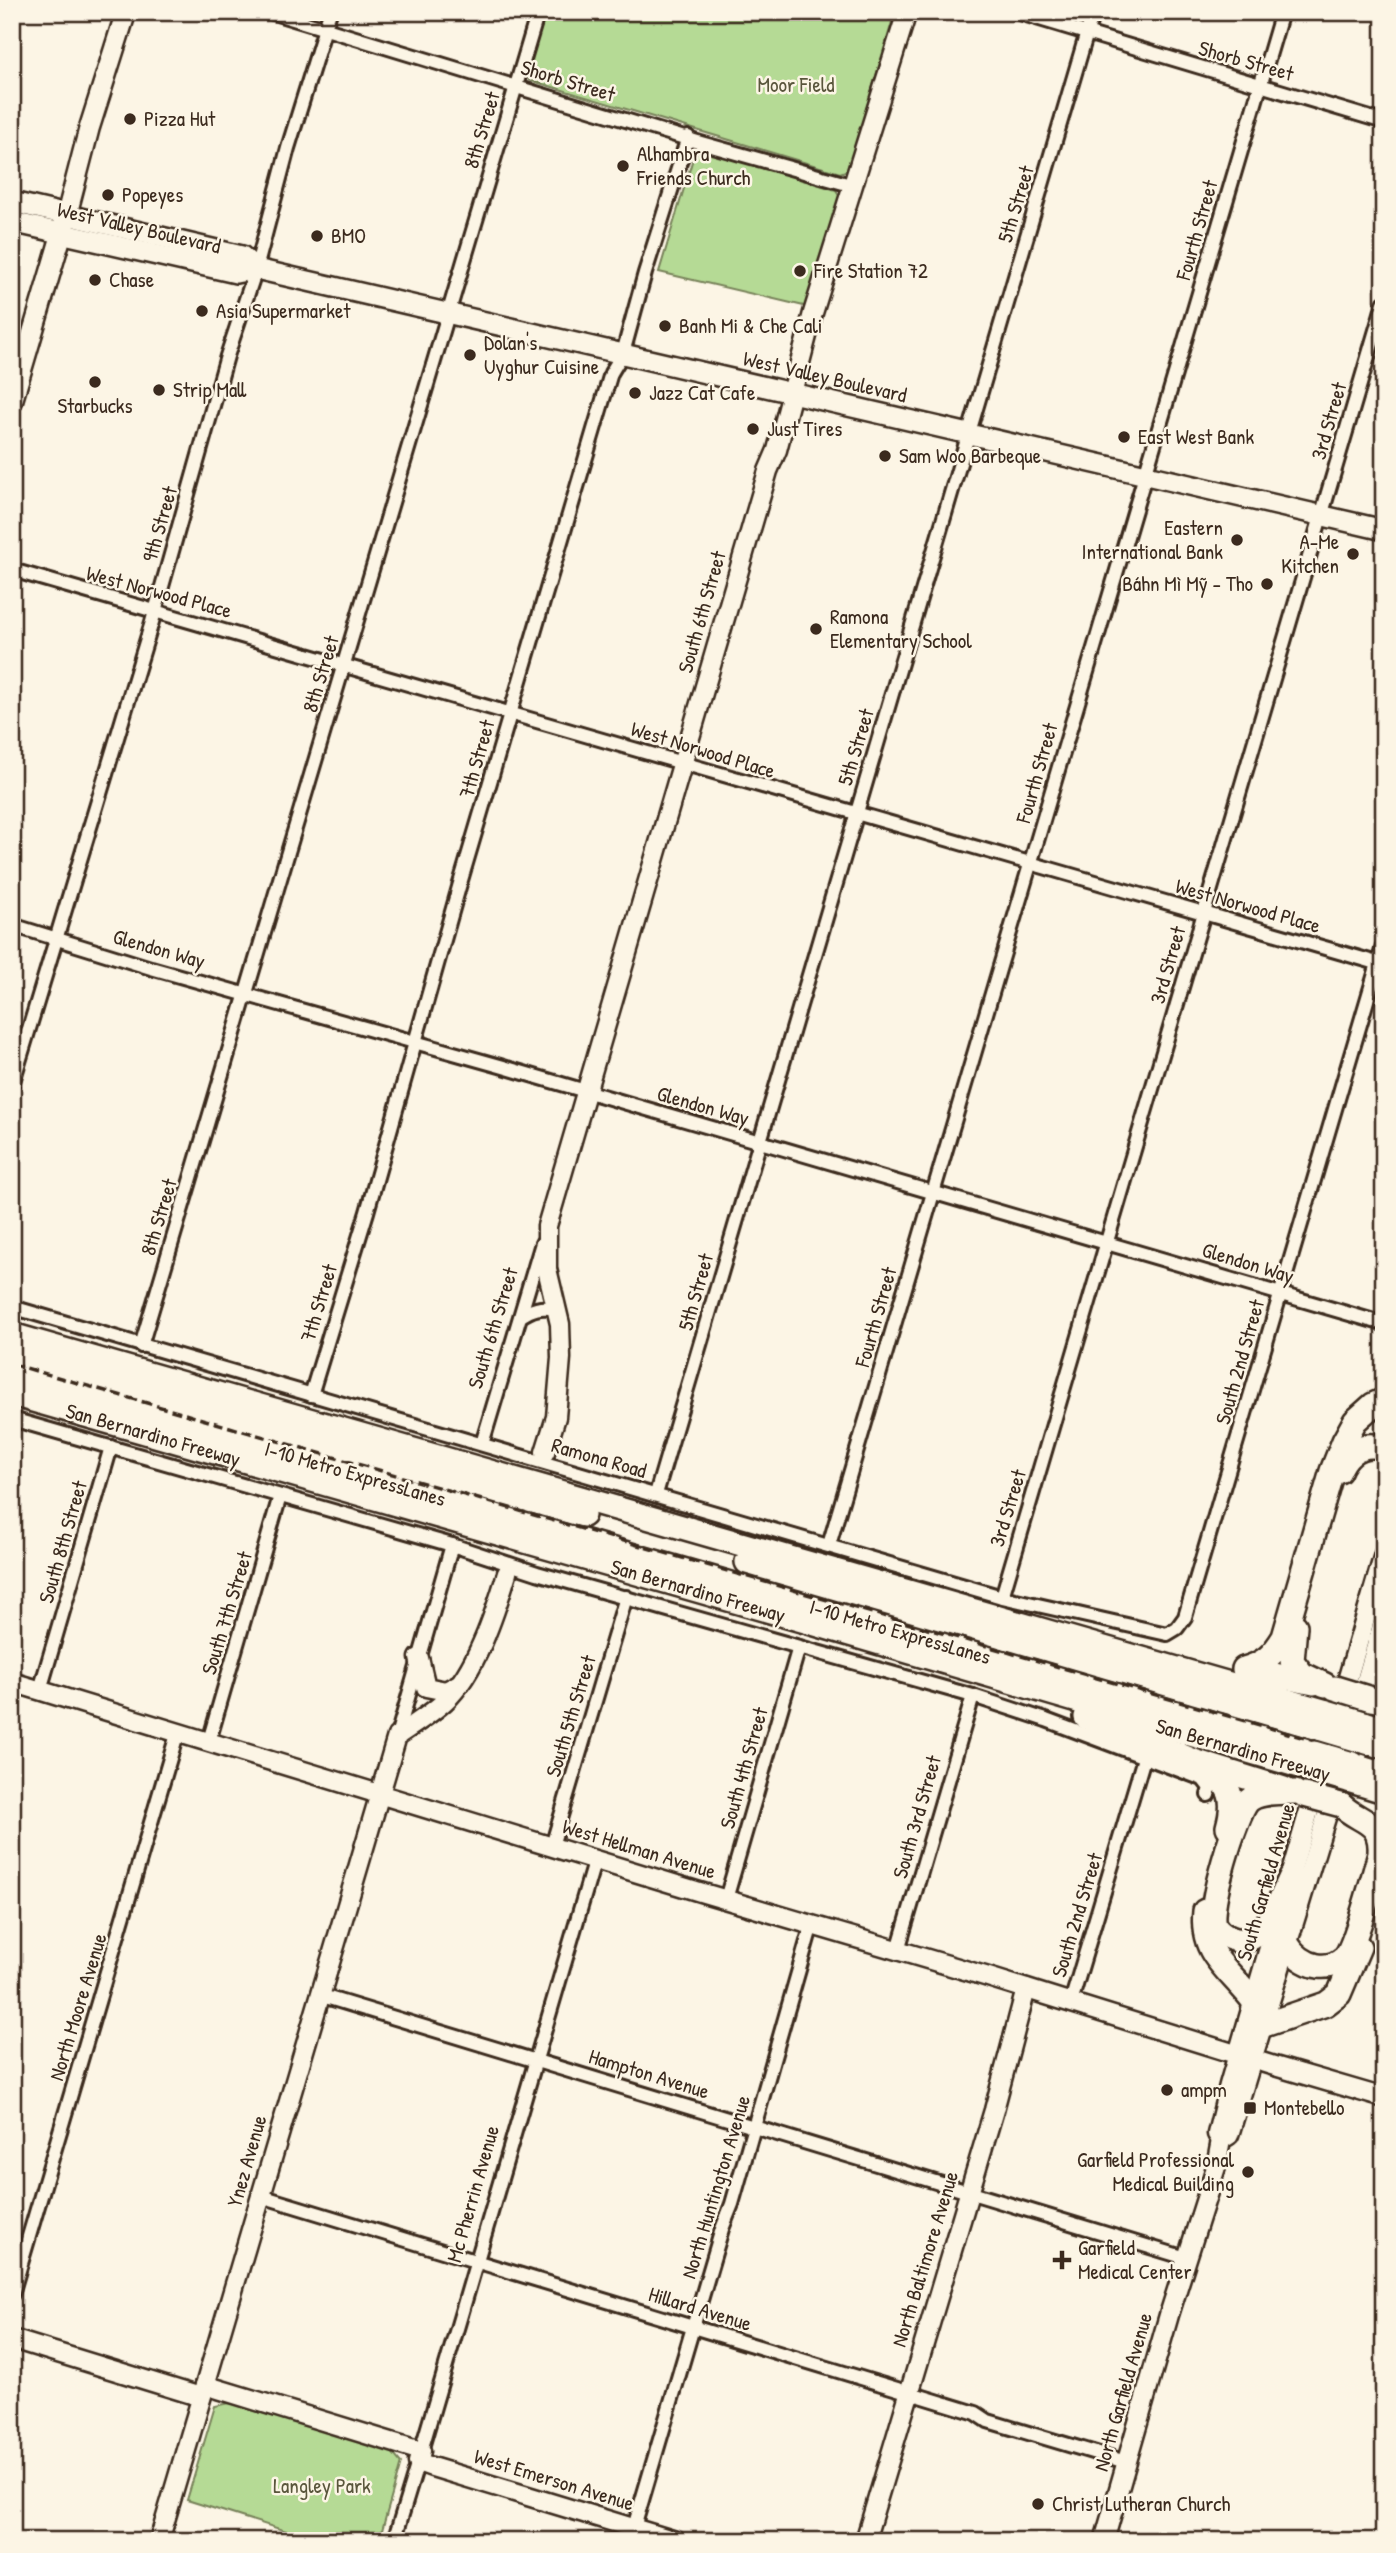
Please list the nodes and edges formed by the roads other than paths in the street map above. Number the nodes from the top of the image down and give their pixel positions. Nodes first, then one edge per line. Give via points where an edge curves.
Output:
1 (126, 12) edge
2 (270, 12) edge
3 (330, 12) edge
4 (538, 12) edge
5 (907, 12) edge
6 (1016, 12) edge
7 (1093, 12) edge
8 (1282, 12) edge
9 (326, 29) junction
10 (1087, 33) junction
11 (1260, 85) junction
12 (515, 86) junction
13 (1384, 122) edge
14 (688, 137) junction
15 (854, 186) junction
16 (12, 202) edge
17 (12, 222) edge
18 (65, 224) junction
19 (256, 269) junction
20 (1384, 303) edge
21 (449, 314) junction
22 (623, 354) junction
23 (792, 393) junction
24 (12, 402) edge
25 (968, 433) junction
26 (1147, 476) junction
27 (1321, 515) junction
28 (1384, 530) edge
29 (12, 570) edge
30 (155, 610) junction
31 (344, 666) junction
32 (510, 713) junction
33 (682, 764) junction
34 (856, 814) junction
35 (1030, 864) junction
36 (1204, 914) junction
37 (12, 925) edge
38 (57, 938) junction
39 (1384, 943) edge
40 (1381, 964) edge
41 (246, 993) junction
42 (415, 1042) junction
43 (12, 1085) edge
44 (586, 1092) junction
45 (761, 1142) junction
46 (933, 1194) junction
47 (547, 1226) junction
48 (1107, 1243) junction
49 (1280, 1293) junction
50 (12, 1307) edge
51 (521, 1316) junction
52 (560, 1324) junction
53 (1384, 1324) edge
54 (19, 1336) edge
55 (141, 1346) junction
56 (12, 1353) edge
57 (12, 1376) edge
58 (12, 1394) edge
59 (311, 1395) junction
60 (1384, 1400) edge
61 (12, 1419) edge
62 (482, 1444) junction
63 (111, 1447) junction
64 (1384, 1448) edge
65 (545, 1452) dead end
66 (656, 1494) junction
67 (281, 1496) junction
68 (452, 1545) junction
69 (829, 1545) junction
70 (1384, 1555) edge
71 (507, 1573) tunnel mouth
72 (626, 1597) junction
73 (1002, 1597) junction
74 (1384, 1619) edge
75 (1177, 1628) joint
76 (799, 1647) junction
77 (419, 1658) junction
78 (1162, 1665) junction
79 (1244, 1669) junction
80 (12, 1682) edge
81 (459, 1684) junction
82 (1330, 1687) junction
83 (40, 1690) junction
84 (1041, 1691) junction
85 (973, 1696) junction
86 (1379, 1701) edge
87 (1324, 1721) junction
88 (178, 1731) junction
89 (1369, 1731) edge
90 (397, 1736) junction
91 (209, 1741) junction
92 (1384, 1747) edge
93 (1144, 1758) junction
94 (1194, 1761) junction
95 (1313, 1761) junction
96 (1350, 1772) junction
97 (1384, 1773) edge
98 (1384, 1791) edge
99 (1299, 1793) junction
100 (379, 1794) junction
101 (1208, 1795) dead end
102 (1341, 1805) junction
103 (1384, 1817) edge
104 (552, 1846) junction
105 (596, 1859) junction
106 (1384, 1863) edge
107 (1292, 1877) junction
108 (726, 1899) junction
109 (812, 1924) junction
110 (1287, 1944) junction
111 (898, 1950) junction
112 (1026, 1989) junction
113 (319, 1995) junction
114 (1071, 2002) junction
115 (1255, 2003) junction
116 (1264, 2025) junction
117 (1246, 2058) junction
118 (536, 2060) junction
119 (1384, 2098) edge
120 (755, 2126) junction
121 (968, 2192) junction
122 (261, 2196) junction
123 (1186, 2258) junction
124 (477, 2262) junction
125 (12, 2294) edge
126 (693, 2327) junction
127 (12, 2339) edge
128 (203, 2391) junction
129 (909, 2392) junction
130 (419, 2457) junction
131 (1126, 2462) junction
132 (632, 2534) edge
133 (159, 2541) edge
134 (394, 2541) edge
135 (676, 2541) edge
136 (865, 2541) edge
137 (1104, 2541) edge

1 - 18 main road
2 - 9 street, Shorb Street
3 - 9 street, 9th Street
4 - 12 street, 8th Street
5 - 15 street, South 6th Street
6 - 10 street, Shorb Street
7 - 10 street, 5th Street
8 - 11 street, Fourth Street
9 - 12 street, Shorb Street
9 - 19 street, 9th Street
10 - 11 street, Shorb Street
10 - 25 street, 5th Street
11 - 13 street, Shorb Street
11 - 26 street, Fourth Street
12 - 14 street, Shorb Street
12 - 21 street, 8th Street
14 - 15 street, Shorb Street
14 - 22 street, 7th Street
15 - 23 street, South 6th Street
16 - 18 main road, West Valley Boulevard
17 - 18 main road, West Valley Boulevard
18 - 19 main road, West Valley Boulevard via 242,256
18 - 24 main road
19 - 21 main road, West Valley Boulevard
19 - 30 street, 9th Street
20 - 27 street, 3rd Street
21 - 22 main road, West Valley Boulevard
21 - 31 street, 8th Street
22 - 23 main road, West Valley Boulevard
22 - 32 street, 7th Street via 611,373
23 - 25 main road, West Valley Boulevard
23 - 33 street, South 6th Street
25 - 26 main road, West Valley Boulevard
25 - 34 street, 5th Street
26 - 27 main road, West Valley Boulevard
26 - 35 street, Fourth Street
27 - 28 main road, West Valley Boulevard
27 - 36 street, 3rd Street
29 - 30 street, West Norwood Place
30 - 31 street, West Norwood Place
30 - 38 street, 9th Street
31 - 32 street, West Norwood Place
31 - 41 street, 8th Street
32 - 33 street, West Norwood Place
32 - 42 street, 7th Street
33 - 34 street, West Norwood Place
33 - 44 street, South 6th Street
34 - 35 street, West Norwood Place
34 - 45 street, 5th Street
35 - 36 street, West Norwood Place
35 - 46 street, Fourth Street
36 - 40 street, West Norwood Place
36 - 48 street, 3rd Street
37 - 38 street, Glendon Way
38 - 41 street, Glendon Way
38 - 43 street, 9th Street
39 - 40 street, South 2nd Street
40 - 49 street, South 2nd Street
41 - 42 street, Glendon Way
41 - 55 street, 8th Street
42 - 44 street, Glendon Way
42 - 59 street, 7th Street
44 - 45 street, Glendon Way
44 - 47 street, South 6th Street
45 - 46 street, Glendon Way
45 - 66 street, 5th Street
46 - 48 street, Glendon Way
46 - 69 street, Fourth Street
47 - 51 street, South 6th Street
47 - 52 street, South 6th Street via 547,1269
48 - 49 street, Glendon Way
48 - 73 street, 3rd Street
49 - 53 street, Glendon Way
49 - 75 street, South 2nd Street via 1185,1617
50 - 55 street, Ramona Road
51 - 52 street via 545,1307 554,1309
51 - 62 street, South 6th Street
52 - 65 street, South 6th Street via 559,1395
54 - 78 highway
55 - 59 street, Ramona Road
56 - 87 highway, I-10 Metro ExpressLanes
57 - 95 highway, I-10 Metro ExpressLanes
58 - 84 highway, San Bernardino Freeway
59 - 62 street, Ramona Road
60 - 79 highway via 1355,1421 1344,1441 1284,1637 1263,1663
61 - 63 street
62 - 66 street, Ramona Road
63 - 67 street
63 - 83 street, South 8th Street
64 - 82 highway via 1362,1446 1349,1453 1339,1468 1294,1626 1292,1661 1303,1674
66 - 69 street, Ramona Road
67 - 68 street
67 - 91 street, South 7th Street
68 - 72 street
68 - 77 street
69 - 73 street, Ramona Road
70 - 107 street, South Garfield Avenue
71 - 81 street via 491,1624
72 - 76 street
72 - 104 street, South 5th Street
73 - 75 street, Ramona Road via 1167,1633
74 - 110 street, South Garfield Avenue
76 - 85 street
76 - 108 street, South 4th Street
77 - 81 street via 426,1687 446,1690
77 - 90 street
78 - 79 highway
78 - 87 highway
79 - 82 highway
80 - 83 street, West Hellman Avenue
81 - 90 street via 448,1699
82 - 86 highway, bridge
83 - 88 street, West Hellman Avenue
84 - 94 highway via 1088,1719
84 - 95 highway, San Bernardino Freeway
85 - 93 street
85 - 111 street, South 3rd Street
87 - 89 highway, I-10 Metro ExpressLanes, bridge
88 - 91 street, West Hellman Avenue
88 - 125 street, North Moore Avenue
89 - 92 highway, I-10 Metro ExpressLanes
90 - 100 street
91 - 100 street, West Hellman Avenue
93 - 101 street via 1203,1779 1210,1788
93 - 114 street, South 2nd Street
94 - 99 highway
94 - 115 highway via 1218,1776 1232,1801 1203,1930 1208,1949
95 - 96 highway, San Bernardino Freeway, bridge
96 - 97 highway
96 - 98 highway, San Bernardino Freeway
99 - 102 highway, bridge
99 - 107 highway via 1264,1794 1249,1800 1239,1815 1216,1892 1213,1924 1234,1940 1256,1936
100 - 104 street, West Hellman Avenue
100 - 113 street, Ynez Avenue
102 - 103 highway
102 - 110 highway via 1372,1825 1380,1843 1354,1938 1346,1956 1323,1966 1294,1955
104 - 105 street, West Hellman Avenue
105 - 108 street, West Hellman Avenue
105 - 118 street, Mc Pherrin Avenue
106 - 116 highway via 1354,1963 1339,1994 1326,2004
107 - 115 street, South Garfield Avenue
108 - 109 street, West Hellman Avenue
109 - 111 street, West Hellman Avenue
109 - 120 street, North Huntington Avenue
110 - 116 street, South Garfield Avenue
111 - 112 street, West Hellman Avenue
112 - 114 street, West Hellman Avenue
112 - 121 street, North Baltimore Avenue
113 - 118 street, Hampton Avenue
113 - 122 street, Ynez Avenue
114 - 117 street, West Hellman Avenue
115 - 117 street, South Garfield Avenue
116 - 117 street, South Garfield Avenue
117 - 119 street, West Hellman Avenue
117 - 123 street, North Garfield Avenue via 1229,2135 1221,2140
118 - 120 street, Hampton Avenue
118 - 124 street, Mc Pherrin Avenue
120 - 121 street, Hampton Avenue
120 - 126 street, North Huntington Avenue
121 - 123 street
121 - 129 street, North Baltimore Avenue
122 - 124 street, Hillard Avenue
122 - 128 street, Ynez Avenue
123 - 131 street, North Garfield Avenue
124 - 126 street, Hillard Avenue
124 - 130 street, Mc Pherrin Avenue
126 - 129 street, Hillard Avenue
126 - 132 street, North Huntington Avenue
127 - 128 street, West Emerson Avenue
128 - 130 street, West Emerson Avenue
128 - 133 street, Ynez Avenue
129 - 131 street, Hillard Avenue
129 - 136 street, North Baltimore Avenue
130 - 132 street, West Emerson Avenue
130 - 134 street, Mc Pherrin Avenue
131 - 137 street, North Garfield Avenue
132 - 135 street, West Emerson Avenue

